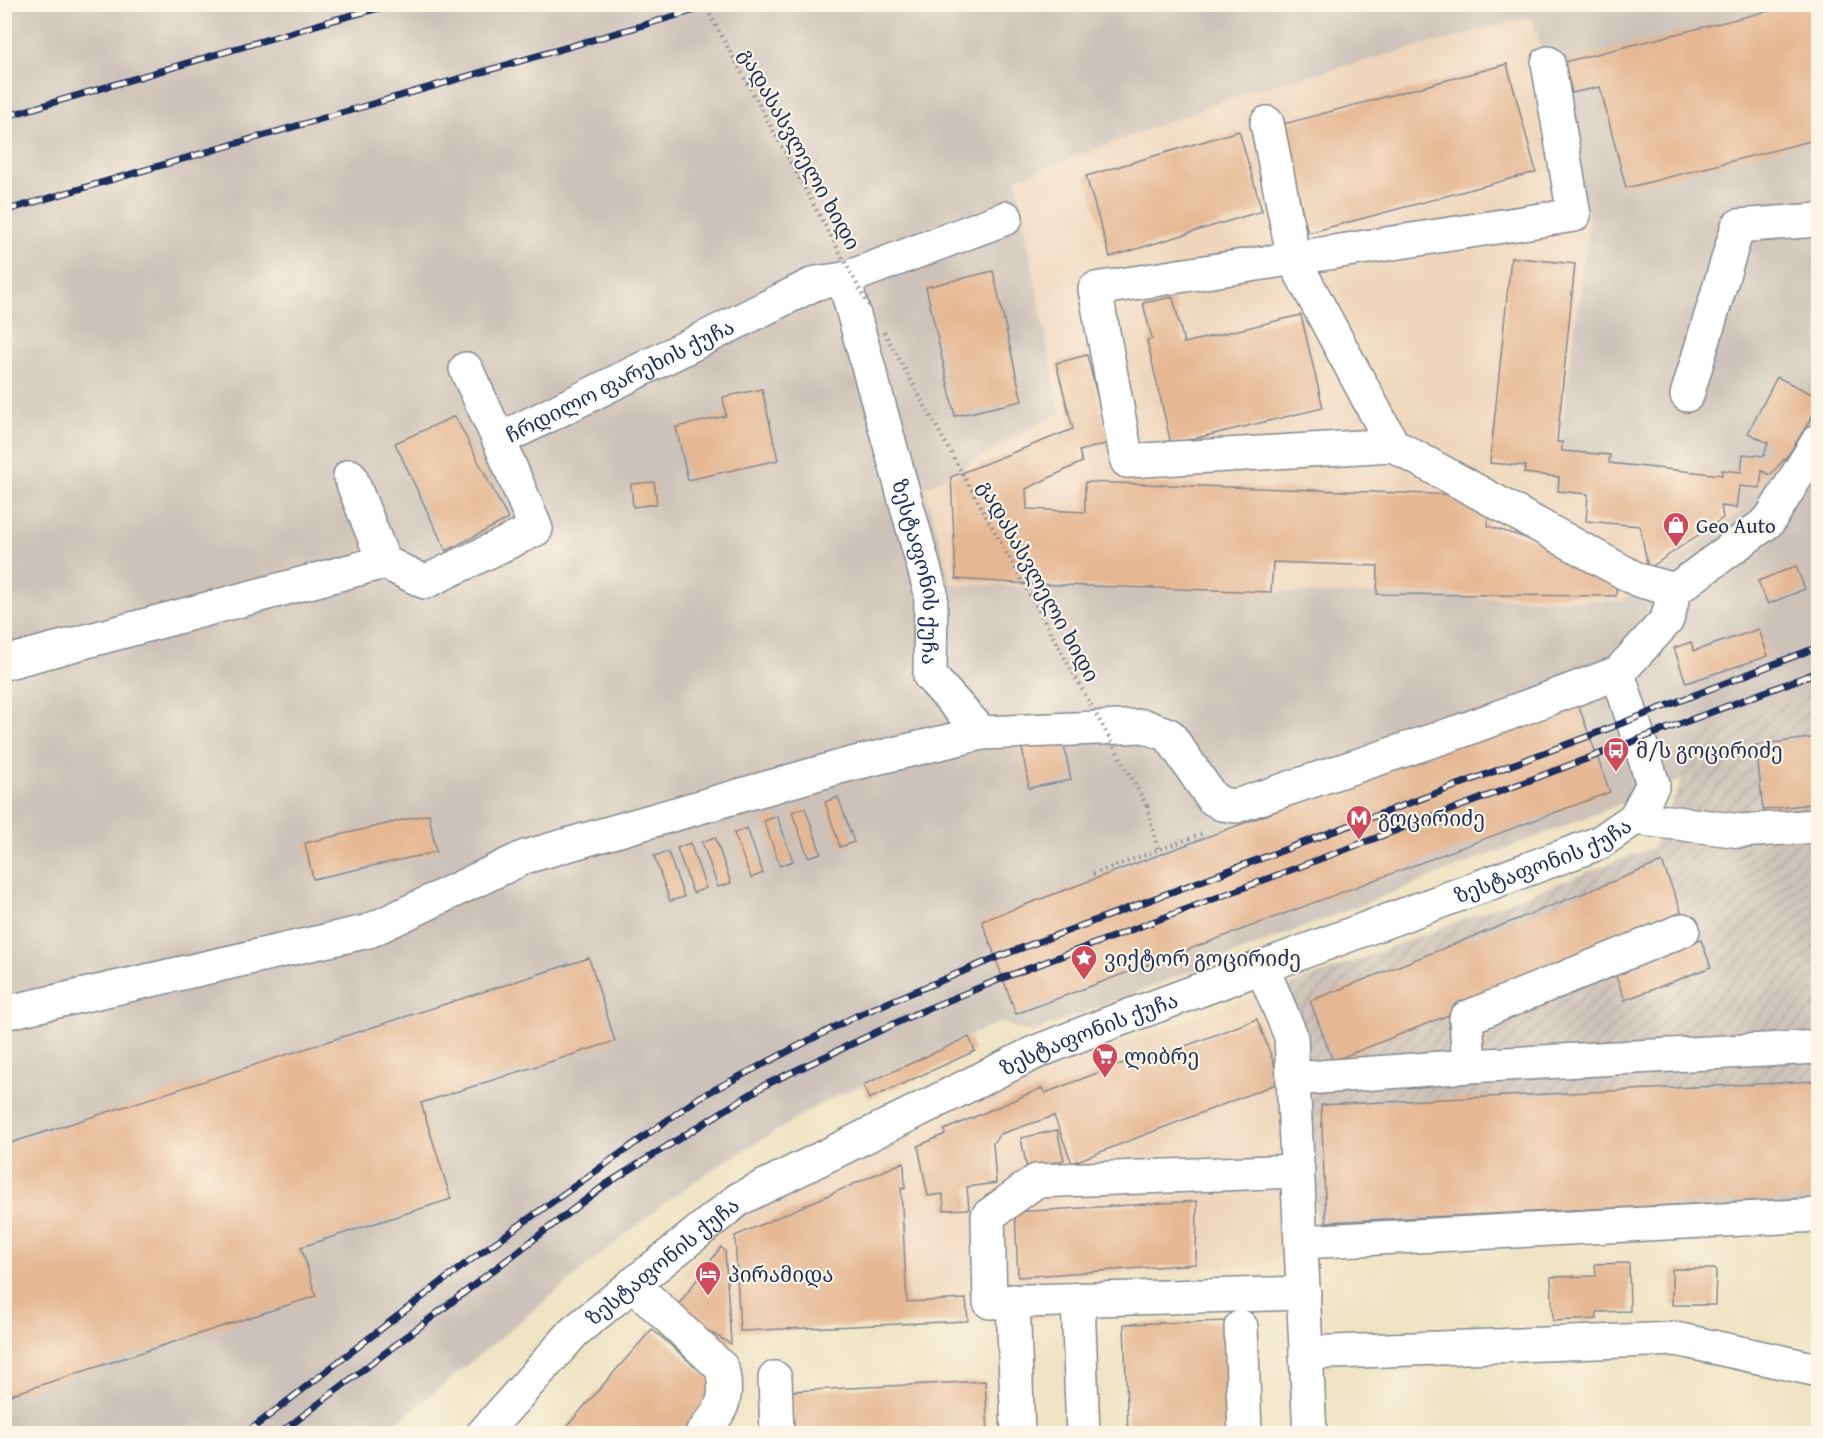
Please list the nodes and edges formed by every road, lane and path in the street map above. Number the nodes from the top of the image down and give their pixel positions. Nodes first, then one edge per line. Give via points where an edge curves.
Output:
1 (704, 4) edge
2 (1548, 63) dead end
3 (1267, 123) dead end
4 (1006, 218) dead end
5 (1818, 220) edge
6 (1294, 260) junction
7 (844, 279) junction
8 (870, 308) dead end
9 (884, 332) dead end
10 (466, 369) dead end
11 (1687, 395) dead end
12 (499, 440) junction
13 (1818, 441) edge
14 (1393, 445) junction
15 (350, 476) dead end
16 (384, 562) junction
17 (1675, 590) junction
18 (4, 663) edge
19 (1618, 673) junction
20 (982, 733) junction
21 (1635, 818) junction
22 (1818, 826) edge
23 (1211, 831) dead end
24 (1158, 849) junction
25 (1094, 874) dead end
26 (1683, 930) dead end
27 (1262, 967) junction
28 (4, 1013) edge
29 (1818, 1047) edge
30 (1470, 1066) junction
31 (1293, 1079) junction
32 (1298, 1171) junction
33 (1818, 1215) edge
34 (1301, 1242) junction
35 (633, 1284) junction
36 (1304, 1293) junction
37 (1078, 1299) junction
38 (1013, 1301) junction
39 (1241, 1327) dead end
40 (1306, 1353) junction
41 (1818, 1370) edge
42 (775, 1378) dead end
43 (483, 1434) edge
44 (702, 1434) edge
45 (777, 1434) edge
46 (1018, 1434) edge
47 (1083, 1434) edge
48 (1245, 1434) edge
49 (1310, 1434) edge

1 - 8 path, გადასასვლელი ხიდი, bridge
2 - 6 street via 1574,215
3 - 6 street
4 - 7 street, ჩრდილო ფარეხის ქუჩა
5 - 11 street via 1738,226
6 - 14 street
6 - 14 street via 1095,289 1127,462
7 - 12 street, ჩრდილო ფარეხის ქუჩა via 816,283
7 - 20 street, ზესტაფონის ქუჩა via 931,593 930,676
9 - 24 path, გადასასვლელი ხიდი, bridge via 1147,806
10 - 12 street
12 - 16 street, ჩრდილო ფარეხის ქუჩა via 536,529 425,582
13 - 17 street via 1769,521
14 - 17 street via 1638,580
15 - 16 street
16 - 18 street
17 - 19 street via 1667,620
19 - 20 street via 1461,731 1236,806 1212,798 1169,735 1144,726
19 - 21 street, ზესტაფონის ქუჩა via 1653,784
20 - 28 street via 847,765 525,857 369,931
21 - 22 street via 1741,831
21 - 27 street, ზესტაფონის ქუჩა via 1599,843
23 - 24 path
24 - 25 path
26 - 30 street via 1466,1018
27 - 31 street via 1291,1036
27 - 35 street, ზესტაფონის ქუჩა via 1036,1052 739,1199
29 - 30 street
30 - 31 street
31 - 32 street
32 - 34 street
32 - 38 street via 1036,1181 988,1216 990,1302
33 - 34 street
34 - 36 street
35 - 43 street, ზესტაფონის ქუჩა via 574,1332
35 - 44 street via 722,1368 726,1385 720,1411
36 - 37 street
36 - 40 street
37 - 38 street
37 - 47 street
38 - 46 street
39 - 48 street
40 - 41 street via 1676,1339
40 - 49 street
42 - 45 street

